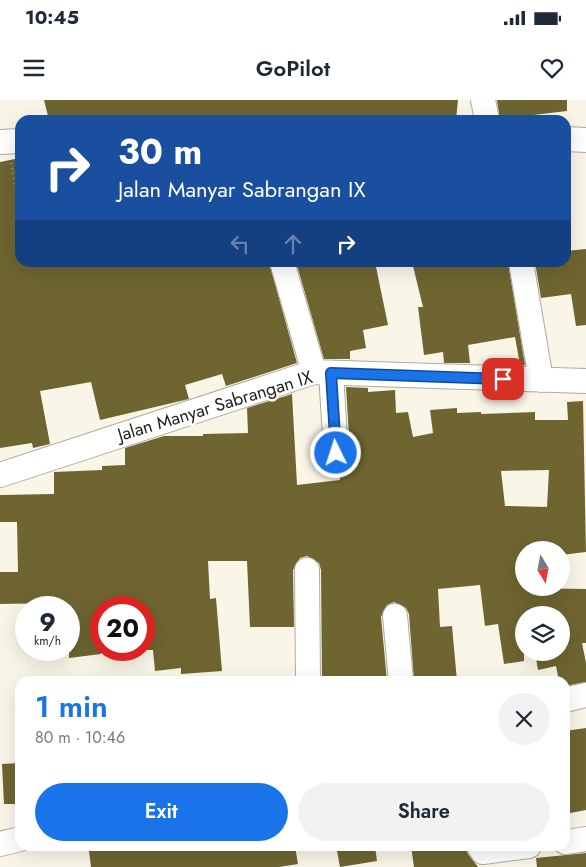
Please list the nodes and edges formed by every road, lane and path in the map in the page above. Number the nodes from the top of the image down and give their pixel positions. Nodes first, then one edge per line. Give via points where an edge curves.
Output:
1 (483, 100) edge
2 (486, 115) edge
3 (571, 139) edge
4 (586, 140) edge
5 (9, 142) edge
6 (15, 180) edge
7 (284, 267) edge
8 (522, 267) edge
9 (323, 373) junction
10 (541, 380) junction
11 (586, 381) edge
12 (336, 453) dead end
13 (0, 474) edge
14 (307, 570) dead end
15 (395, 616) dead end
16 (308, 676) edge
17 (401, 676) edge
18 (586, 695) edge
19 (570, 699) edge
20 (586, 839) edge
21 (15, 840) edge
22 (570, 841) edge
23 (0, 844) edge

1 - 2 street
3 - 4 street
5 - 6 path
7 - 9 street
8 - 10 street
9 - 10 street, Jalan Manyar Sabrangan IX
9 - 12 street
9 - 13 street, Jalan Manyar Sabrangan IX
10 - 11 street, Jalan Manyar Sabrangan IX
14 - 16 street
15 - 17 street
18 - 19 street
20 - 22 street
21 - 23 street

